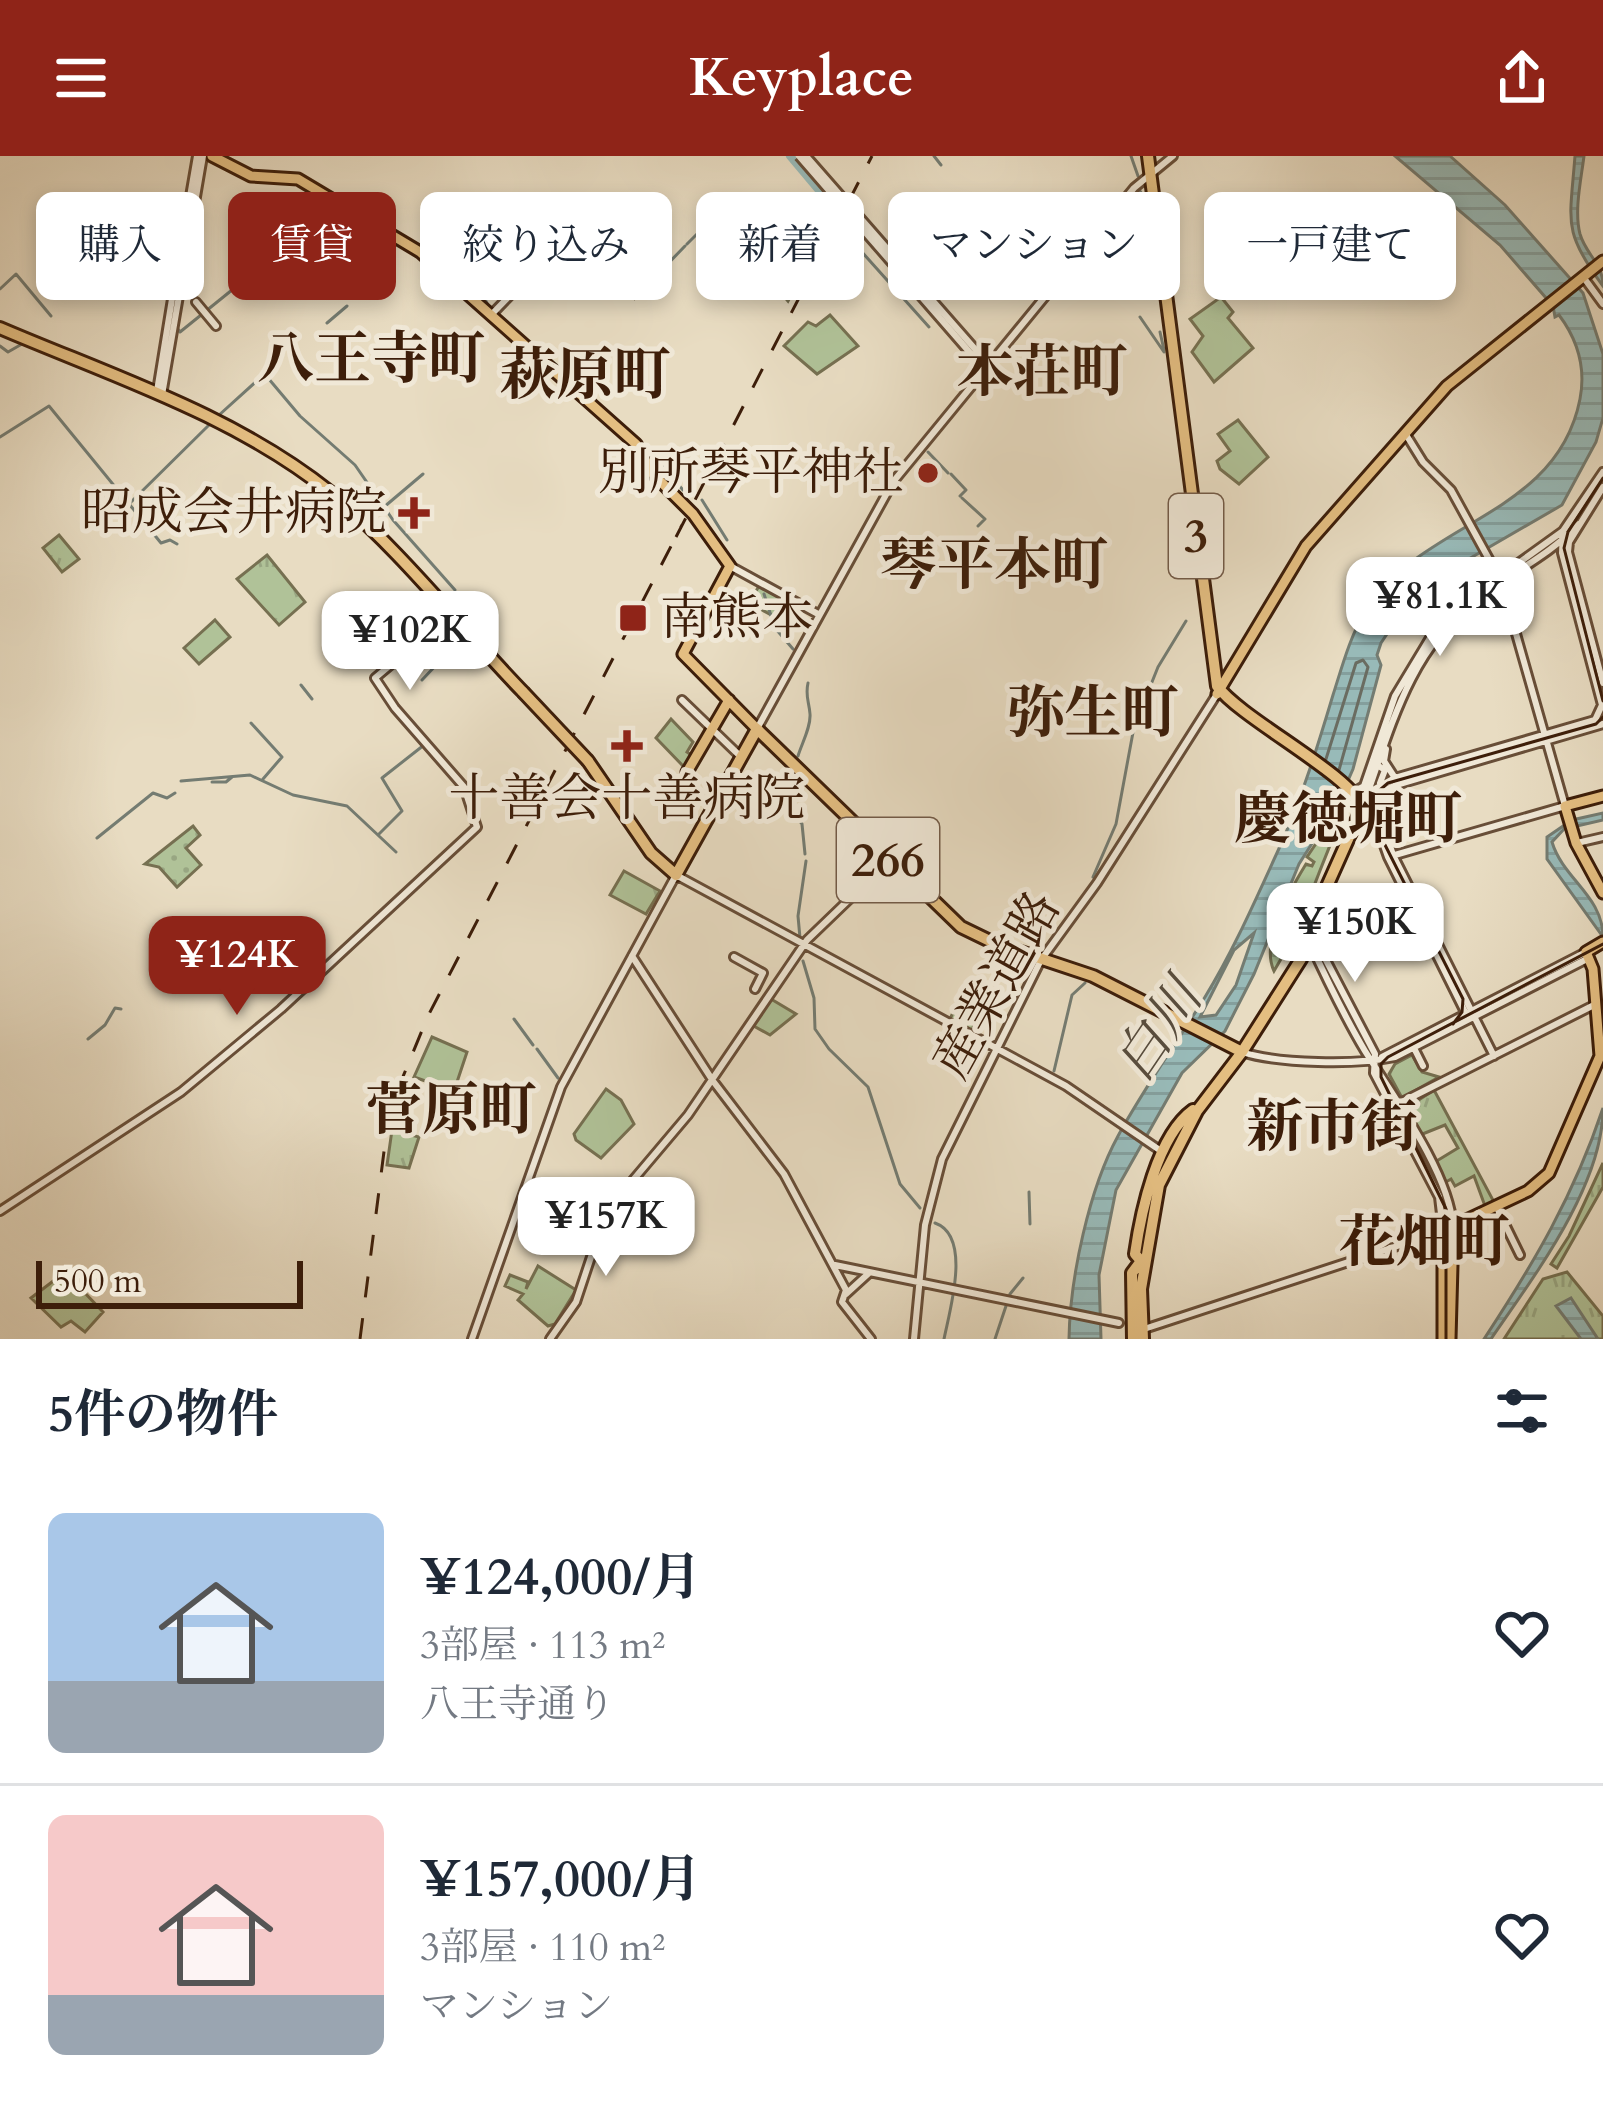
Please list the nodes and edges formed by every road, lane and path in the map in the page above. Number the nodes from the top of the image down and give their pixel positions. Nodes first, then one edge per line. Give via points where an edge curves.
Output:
1 (204, 156) edge
2 (802, 156) edge
3 (1145, 156) edge
4 (1173, 156) edge
5 (1149, 172) junction
6 (1603, 257) edge
7 (1582, 275) junction
8 (506, 300) edge
9 (196, 302) dead end
10 (1603, 304) edge
11 (492, 314) junction
12 (216, 326) dead end
13 (0, 328) edge
14 (987, 368) junction
15 (159, 396) junction
16 (1405, 434) junction
17 (1603, 472) edge
18 (1603, 487) edge
19 (1579, 524) junction
20 (1563, 535) junction
21 (1552, 547) junction
22 (1562, 553) junction
23 (730, 566) junction
24 (1498, 576) junction
25 (818, 614) junction
26 (449, 615) junction
27 (1603, 683) edge
28 (1218, 692) junction
29 (682, 700) dead end
30 (729, 700) junction
31 (1393, 716) junction
32 (1603, 724) edge
33 (713, 729) junction
34 (757, 729) junction
35 (1546, 739) junction
36 (741, 758) junction
37 (687, 772) dead end
38 (1395, 778) junction
39 (1376, 784) junction
40 (1603, 796) edge
41 (1357, 797) junction
42 (1567, 812) junction
43 (1603, 837) edge
44 (1576, 843) junction
45 (1390, 856) junction
46 (890, 861) junction
47 (676, 874) junction
48 (1603, 893) edge
49 (805, 944) junction
50 (1308, 950) junction
51 (1596, 950) edge
52 (632, 956) junction
53 (734, 957) dead end
54 (1041, 960) junction
55 (755, 989) dead end
56 (1460, 998) junction
57 (1596, 1004) junction
58 (1470, 1014) junction
59 (1451, 1022) junction
60 (1238, 1049) junction
61 (999, 1050) junction
62 (1413, 1050) junction
63 (1494, 1056) junction
64 (1395, 1057) junction
65 (1373, 1061) junction
66 (1423, 1066) dead end
67 (1385, 1076) junction
68 (712, 1081) junction
69 (1396, 1105) junction
70 (1193, 1109) junction
71 (1164, 1153) junction
72 (1496, 1206) junction
73 (0, 1211) edge
74 (1448, 1229) junction
75 (1520, 1255) dead end
76 (1141, 1262) junction
77 (833, 1264) junction
78 (869, 1273) junction
79 (917, 1282) junction
80 (846, 1294) junction
81 (1119, 1323) dead end
82 (1137, 1335) edge
83 (472, 1339) edge
84 (550, 1339) edge
85 (871, 1339) edge
86 (914, 1339) edge
87 (1446, 1339) edge

1 - 11 main road via 324,192 428,258
1 - 15 street
2 - 14 street, bridge
3 - 5 highway, 3
4 - 5 street
5 - 14 street
5 - 28 highway, 3
6 - 7 main road
7 - 10 street
7 - 16 main road via 1447,386
8 - 11 street
9 - 12 street
11 - 23 main road via 636,444
13 - 15 highway
14 - 25 street via 892,483
15 - 26 highway via 259,444 321,486
16 - 24 street via 1460,506
16 - 28 main road via 1306,546
17 - 20 street
18 - 19 street
19 - 20 street
19 - 27 street via 1568,553
20 - 21 street
20 - 22 street
20 - 24 street
21 - 22 street
21 - 24 street
22 - 35 street via 1603,705 1594,720
23 - 25 street
23 - 30 main road via 680,651
24 - 31 street via 1438,637
24 - 35 street
24 - 39 street via 1414,659 1390,709
25 - 34 street
26 - 47 highway, bridge via 588,761 651,853
26 - 73 street via 375,678 464,787 477,827 181,1092
28 - 41 highway
28 - 54 street, 産業道路
29 - 33 street
30 - 33 main road
30 - 34 main road
31 - 38 street via 1383,757
31 - 39 street
32 - 35 street
33 - 36 street
33 - 37 main road
34 - 36 highway
34 - 46 highway, 266
35 - 38 street
35 - 39 street
35 - 42 street
36 - 47 highway
38 - 39 street
39 - 41 street
39 - 41 street
39 - 45 street via 1369,808
40 - 42 main road
41 - 50 highway
41 - 50 highway via 1311,910
42 - 44 main road
42 - 45 street
43 - 44 street
44 - 48 main road
45 - 56 street
45 - 58 street
46 - 49 street
46 - 54 highway, 266 via 961,927
47 - 49 street
47 - 52 street
49 - 61 street
49 - 68 street
50 - 60 highway
50 - 65 street
51 - 57 main road
51 - 58 street
52 - 68 street
52 - 83 street via 561,1087
53 - 55 street via 764,973
54 - 60 highway, 266 via 1094,976
54 - 61 street, 産業道路
56 - 58 street
56 - 59 street
57 - 63 street
57 - 72 main road via 1600,1056 1549,1173
58 - 59 street
58 - 62 street
58 - 63 street
59 - 62 street
60 - 65 street
60 - 70 highway
60 - 82 highway via 1159,1185
61 - 71 street
61 - 79 street, 産業道路 via 936,1174
62 - 64 street
62 - 65 street
62 - 66 street
63 - 69 street
64 - 65 street
64 - 67 street
65 - 67 street
65 - 69 street
67 - 69 street
68 - 77 street via 784,1174
68 - 84 street via 628,1186 596,1242 576,1302
69 - 74 street
70 - 71 highway
70 - 76 highway via 1151,1196
71 - 76 highway via 1140,1218
72 - 74 main road
72 - 75 street
74 - 82 street
74 - 87 main road
76 - 82 highway
77 - 78 street
77 - 80 street
78 - 79 street
78 - 80 street
79 - 81 street
79 - 86 street, 産業道路
80 - 85 street via 842,1302

